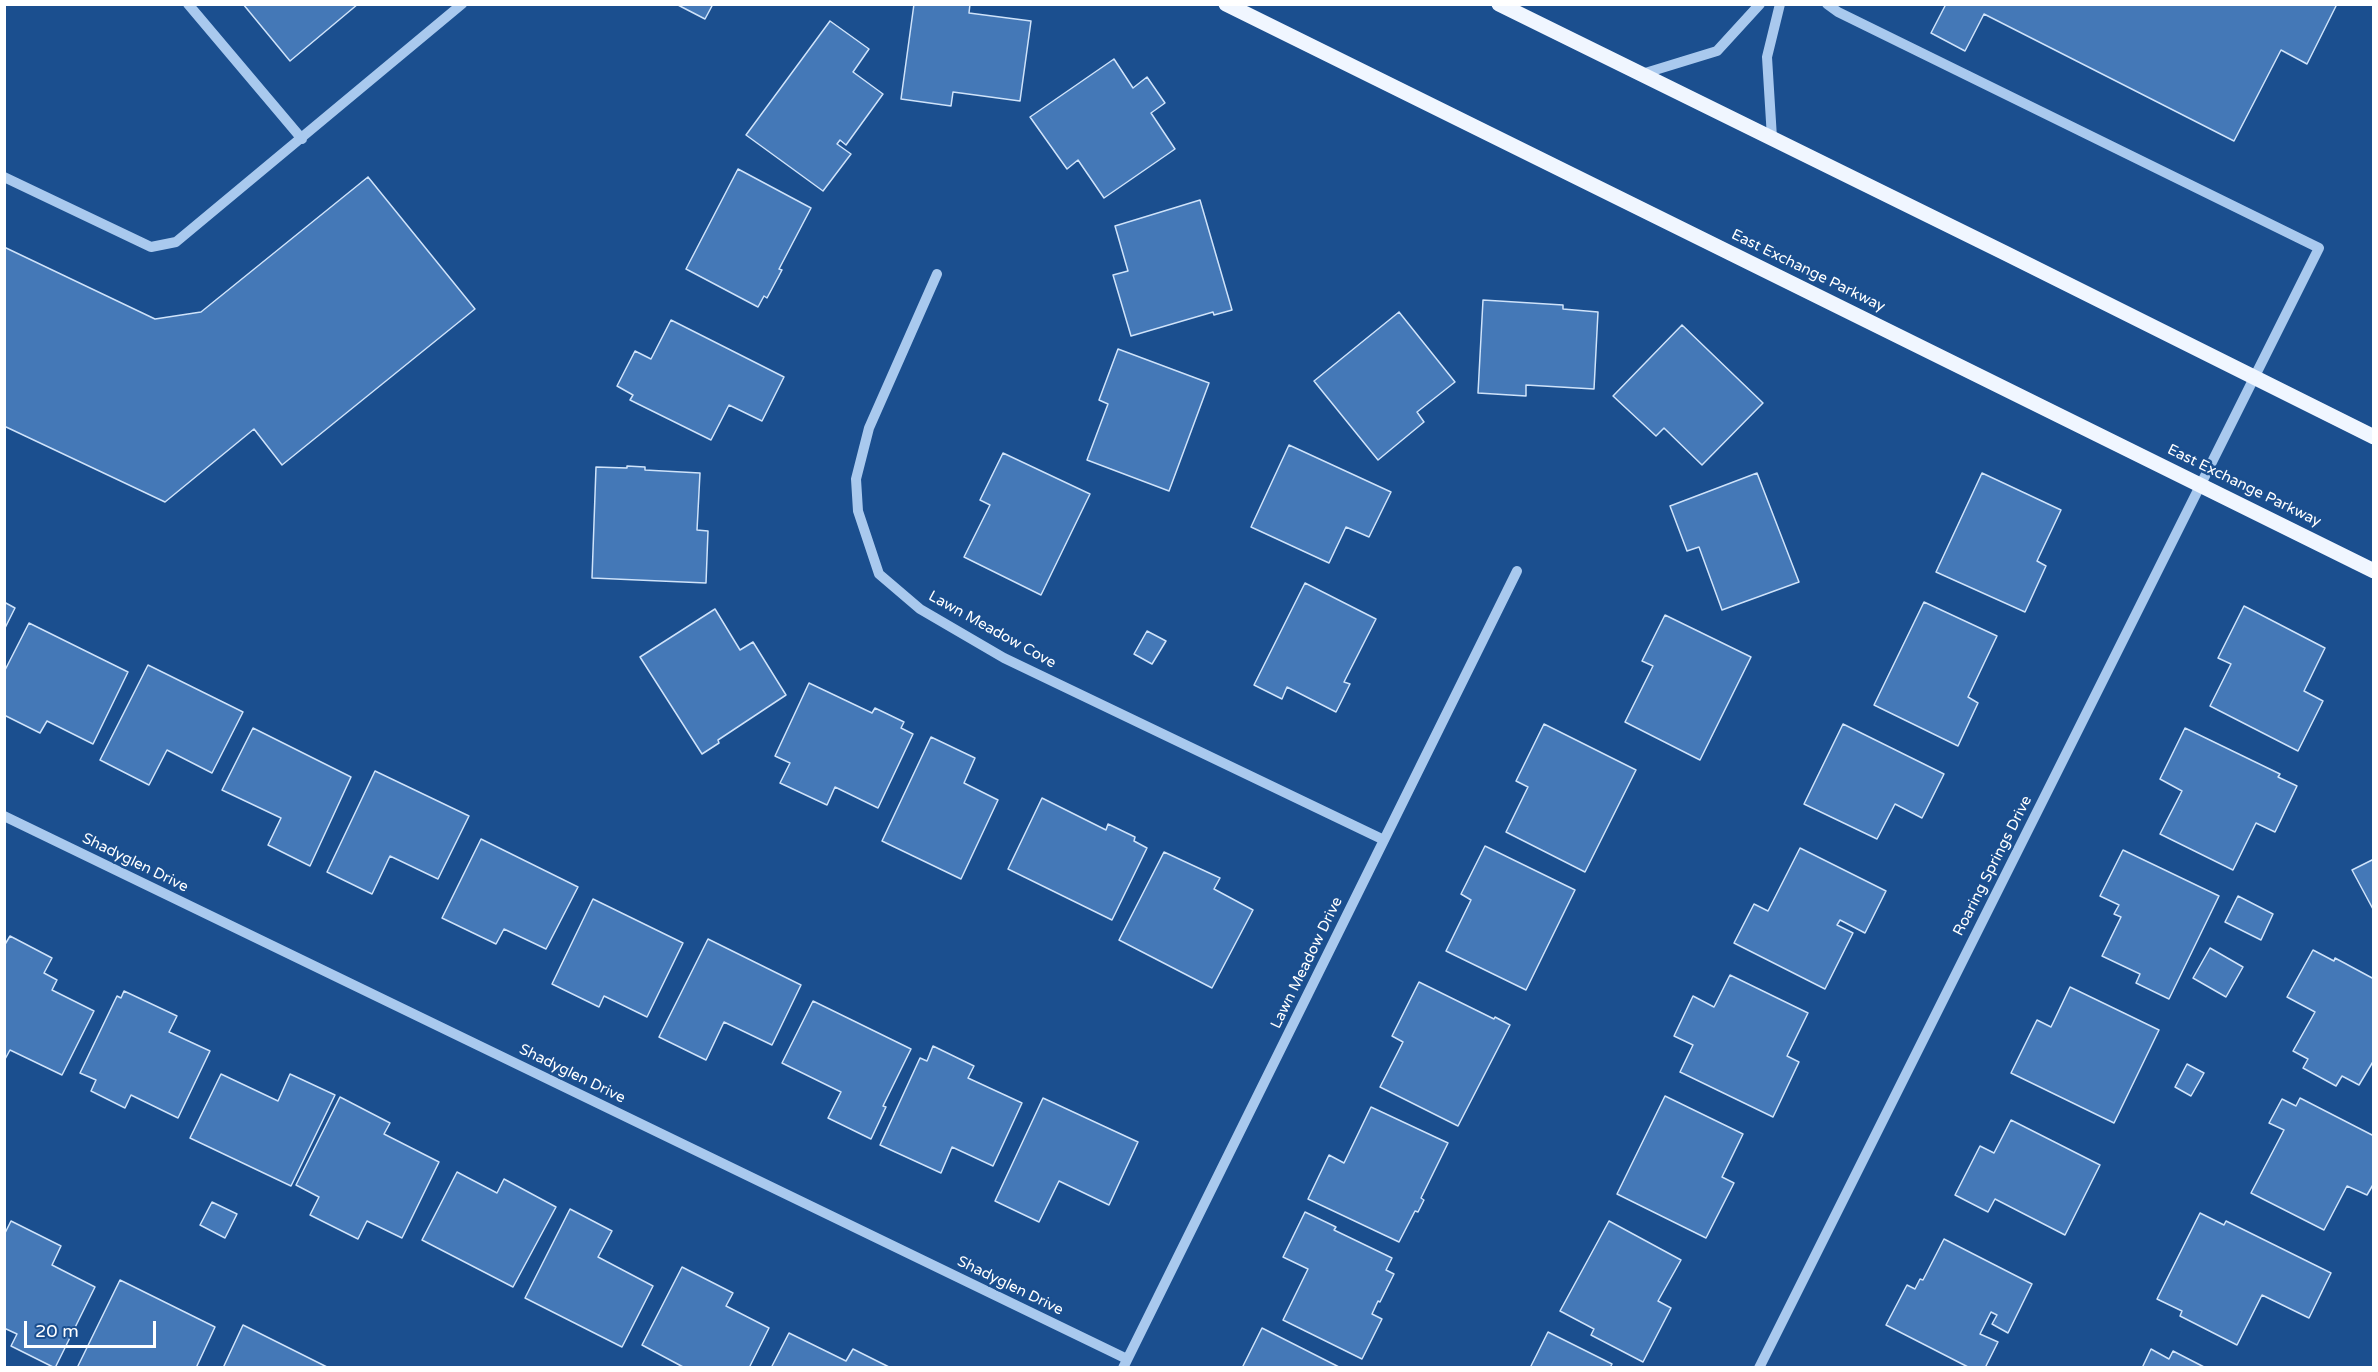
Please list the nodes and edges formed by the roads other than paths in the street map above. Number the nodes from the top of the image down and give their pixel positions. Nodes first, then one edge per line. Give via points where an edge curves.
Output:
1 (188, 4) edge
2 (462, 4) edge
3 (1226, 4) edge
4 (1499, 4) edge
5 (1760, 4) edge
6 (1780, 4) edge
7 (1827, 4) edge
8 (1642, 74) junction
9 (1772, 138) junction
10 (302, 139) junction
11 (4, 177) edge
12 (937, 274) dead end
13 (2254, 379) junction
14 (2373, 437) edge
15 (2200, 484) junction
16 (1517, 571) dead end
17 (2373, 571) edge
18 (4, 816) edge
19 (1384, 840) junction
20 (1125, 1363) edge
21 (1759, 1368) edge

1 - 10 street
2 - 10 street
3 - 15 main road, East Exchange Parkway
4 - 8 main road
5 - 8 street via 1717,51
6 - 9 street via 1767,57
7 - 13 street, Roaring Springs Drive via 2319,248
8 - 9 main road
9 - 13 main road
10 - 11 street via 176,242 151,247
12 - 19 street, Lawn Meadow Cove via 869,428 856,479 858,511 879,574 920,609 1004,658
13 - 14 main road
13 - 15 street, Roaring Springs Drive
15 - 17 main road, East Exchange Parkway
15 - 21 street, Roaring Springs Drive
16 - 19 street, Lawn Meadow Drive
18 - 20 street, Shadyglen Drive
19 - 20 street, Lawn Meadow Drive

